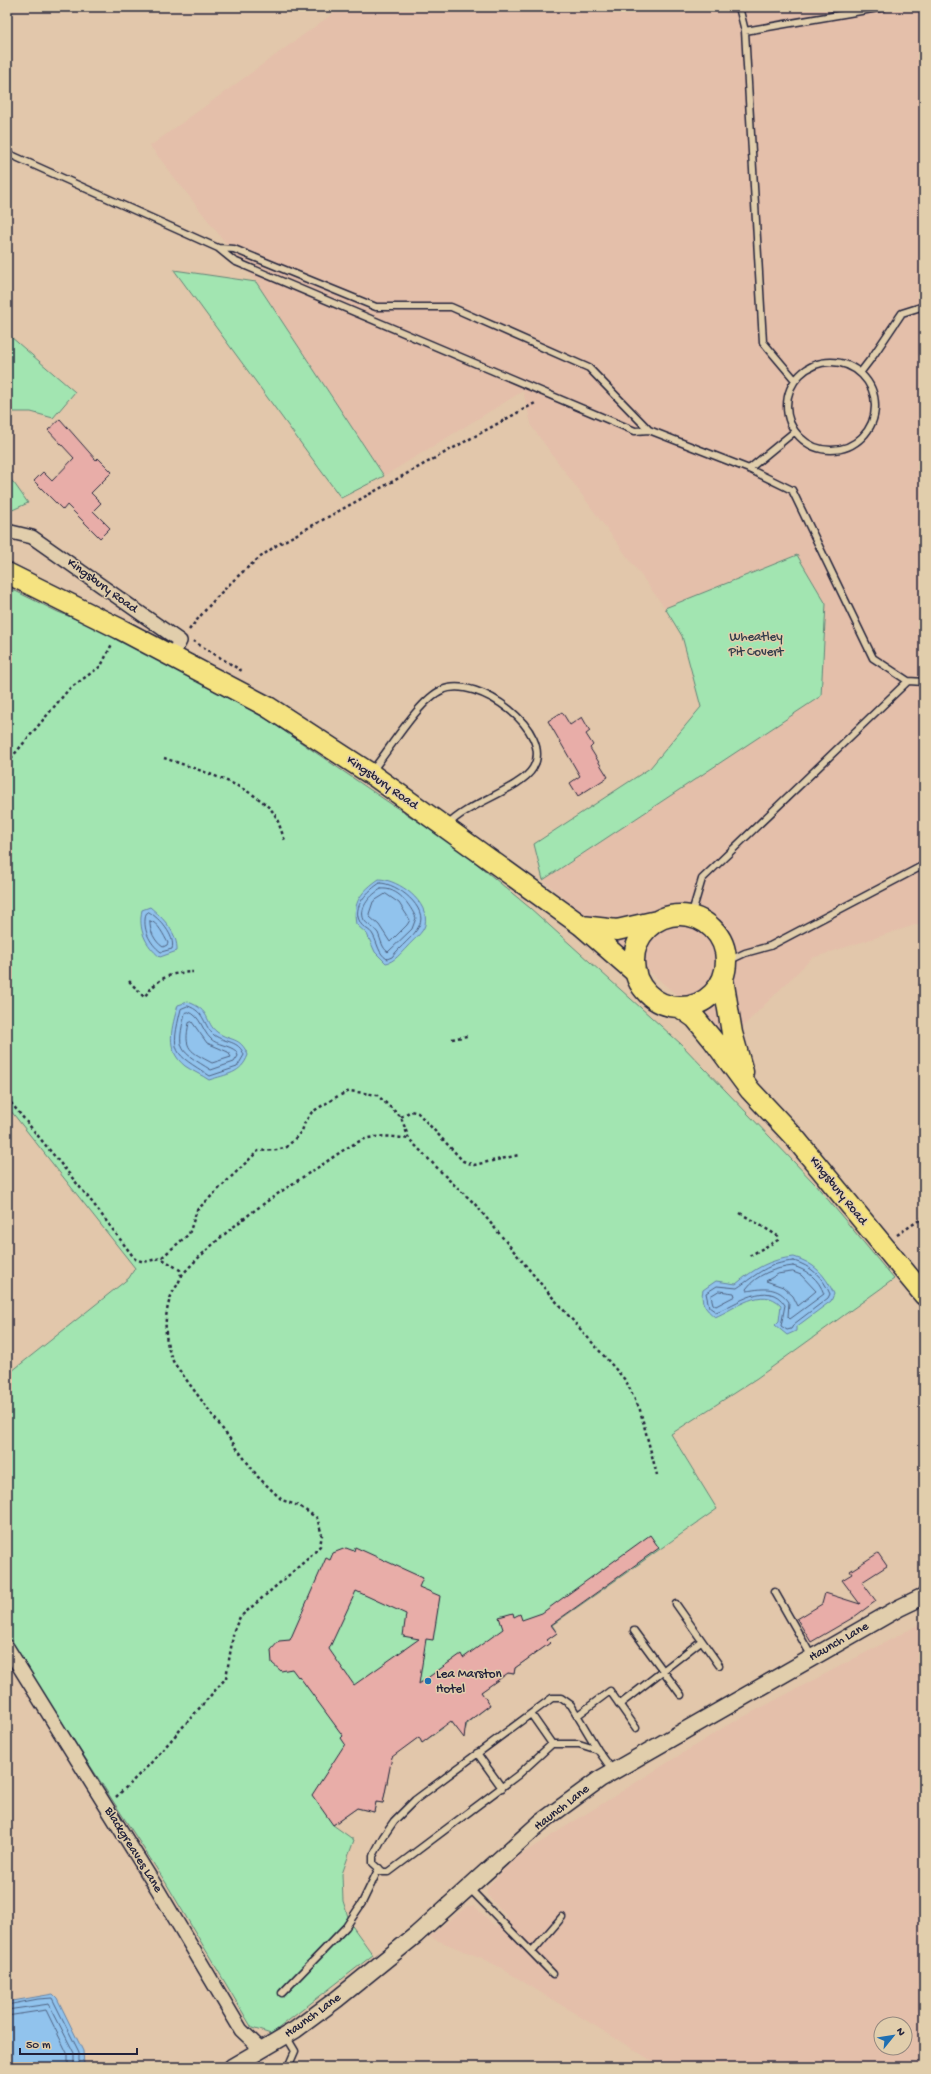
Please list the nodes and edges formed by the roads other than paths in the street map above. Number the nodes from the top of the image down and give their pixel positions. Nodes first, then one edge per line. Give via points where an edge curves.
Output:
1 (739, 7) edge
2 (884, 7) edge
3 (745, 31) junction
4 (7, 153) edge
5 (218, 248) junction
6 (924, 306) edge
7 (860, 373) junction
8 (795, 380) junction
9 (649, 430) junction
10 (794, 432) junction
11 (749, 469) junction
12 (7, 531) edge
13 (7, 573) edge
14 (176, 649) junction
15 (908, 681) junction
16 (924, 682) edge
17 (374, 776) junction
18 (446, 828) junction
19 (924, 865) edge
20 (691, 916) junction
21 (657, 920) junction
22 (582, 926) junction
23 (724, 970) junction
24 (636, 973) junction
25 (681, 1008) junction
26 (750, 1090) junction
27 (924, 1295) edge
28 (775, 1592) dead end
29 (924, 1596) edge
30 (676, 1604) dead end
31 (634, 1631) dead end
32 (701, 1641) junction
33 (7, 1647) edge
34 (812, 1657) junction
35 (719, 1665) dead end
36 (662, 1671) junction
37 (681, 1695) dead end
38 (619, 1705) junction
39 (531, 1714) junction
40 (578, 1715) junction
41 (636, 1728) dead end
42 (552, 1744) junction
43 (598, 1750) junction
44 (477, 1753) junction
45 (612, 1771) junction
46 (502, 1788) junction
47 (378, 1868) junction
48 (469, 1888) junction
49 (562, 1917) dead end
50 (532, 1952) junction
51 (554, 1974) dead end
52 (282, 1994) dead end
53 (286, 2036) junction
54 (262, 2050) junction
55 (232, 2067) edge
56 (288, 2067) edge

1 - 3 lane
2 - 3 lane
3 - 8 lane via 762,342
4 - 5 lane
5 - 9 lane via 234,261 635,431
5 - 9 lane via 234,249 376,307 451,307 588,368
6 - 7 lane via 902,313
7 - 8 lane via 838,362 826,362 814,365
7 - 10 lane via 869,384 875,398 875,413 870,427 861,439 848,447 834,451 819,449 805,443
8 - 10 lane via 789,389 786,406
9 - 11 lane
10 - 11 lane
11 - 15 lane via 792,490 873,658
12 - 14 street, Kingsbury Road via 32,537
13 - 14 main road, Kingsbury Road via 120,629
14 - 17 main road, Kingsbury Road
15 - 16 lane
15 - 20 lane via 702,878
17 - 18 main road, Kingsbury Road
17 - 18 lane via 375,767 414,716 437,692 460,686 499,701 514,712 531,735 538,756 533,770 462,814
18 - 22 main road, Kingsbury Road
19 - 23 lane via 770,946 745,953
20 - 21 main road, Kingsbury Road via 674,915
20 - 23 main road, Kingsbury Road via 705,922 717,932 724,946
21 - 22 main road, Kingsbury Road via 617,930
21 - 24 main road, Kingsbury Road via 644,932 636,947
22 - 24 main road, Kingsbury Road
23 - 25 main road via 713,993 698,1003
23 - 26 main road, Kingsbury Road via 732,1033
24 - 25 main road, Kingsbury Road via 649,995 664,1004
25 - 26 main road, Kingsbury Road via 695,1018
26 - 27 main road, Kingsbury Road via 794,1136
28 - 34 lane
29 - 34 street, Haunch Lane
30 - 32 lane
31 - 36 lane
32 - 35 lane
32 - 36 lane
33 - 54 street, Blackgreaves Lane via 107,1806 241,2030
34 - 45 street, Haunch Lane
36 - 37 lane
36 - 38 lane
38 - 40 lane via 610,1691
38 - 41 lane
39 - 40 lane via 552,1698 561,1698 571,1705
39 - 42 lane
39 - 44 lane
40 - 43 lane
42 - 43 lane via 579,1744
42 - 46 lane
43 - 45 lane
44 - 46 lane
44 - 47 lane via 415,1800 394,1821 373,1856 373,1863
45 - 48 street, Haunch Lane via 540,1824
46 - 47 lane via 390,1872 383,1872
47 - 52 lane via 362,1904 346,1927
48 - 50 lane
48 - 53 street, Haunch Lane via 372,1971
49 - 50 lane
50 - 51 lane
53 - 54 street, Haunch Lane
53 - 56 lane via 296,2051
54 - 55 street, Haunch Lane

